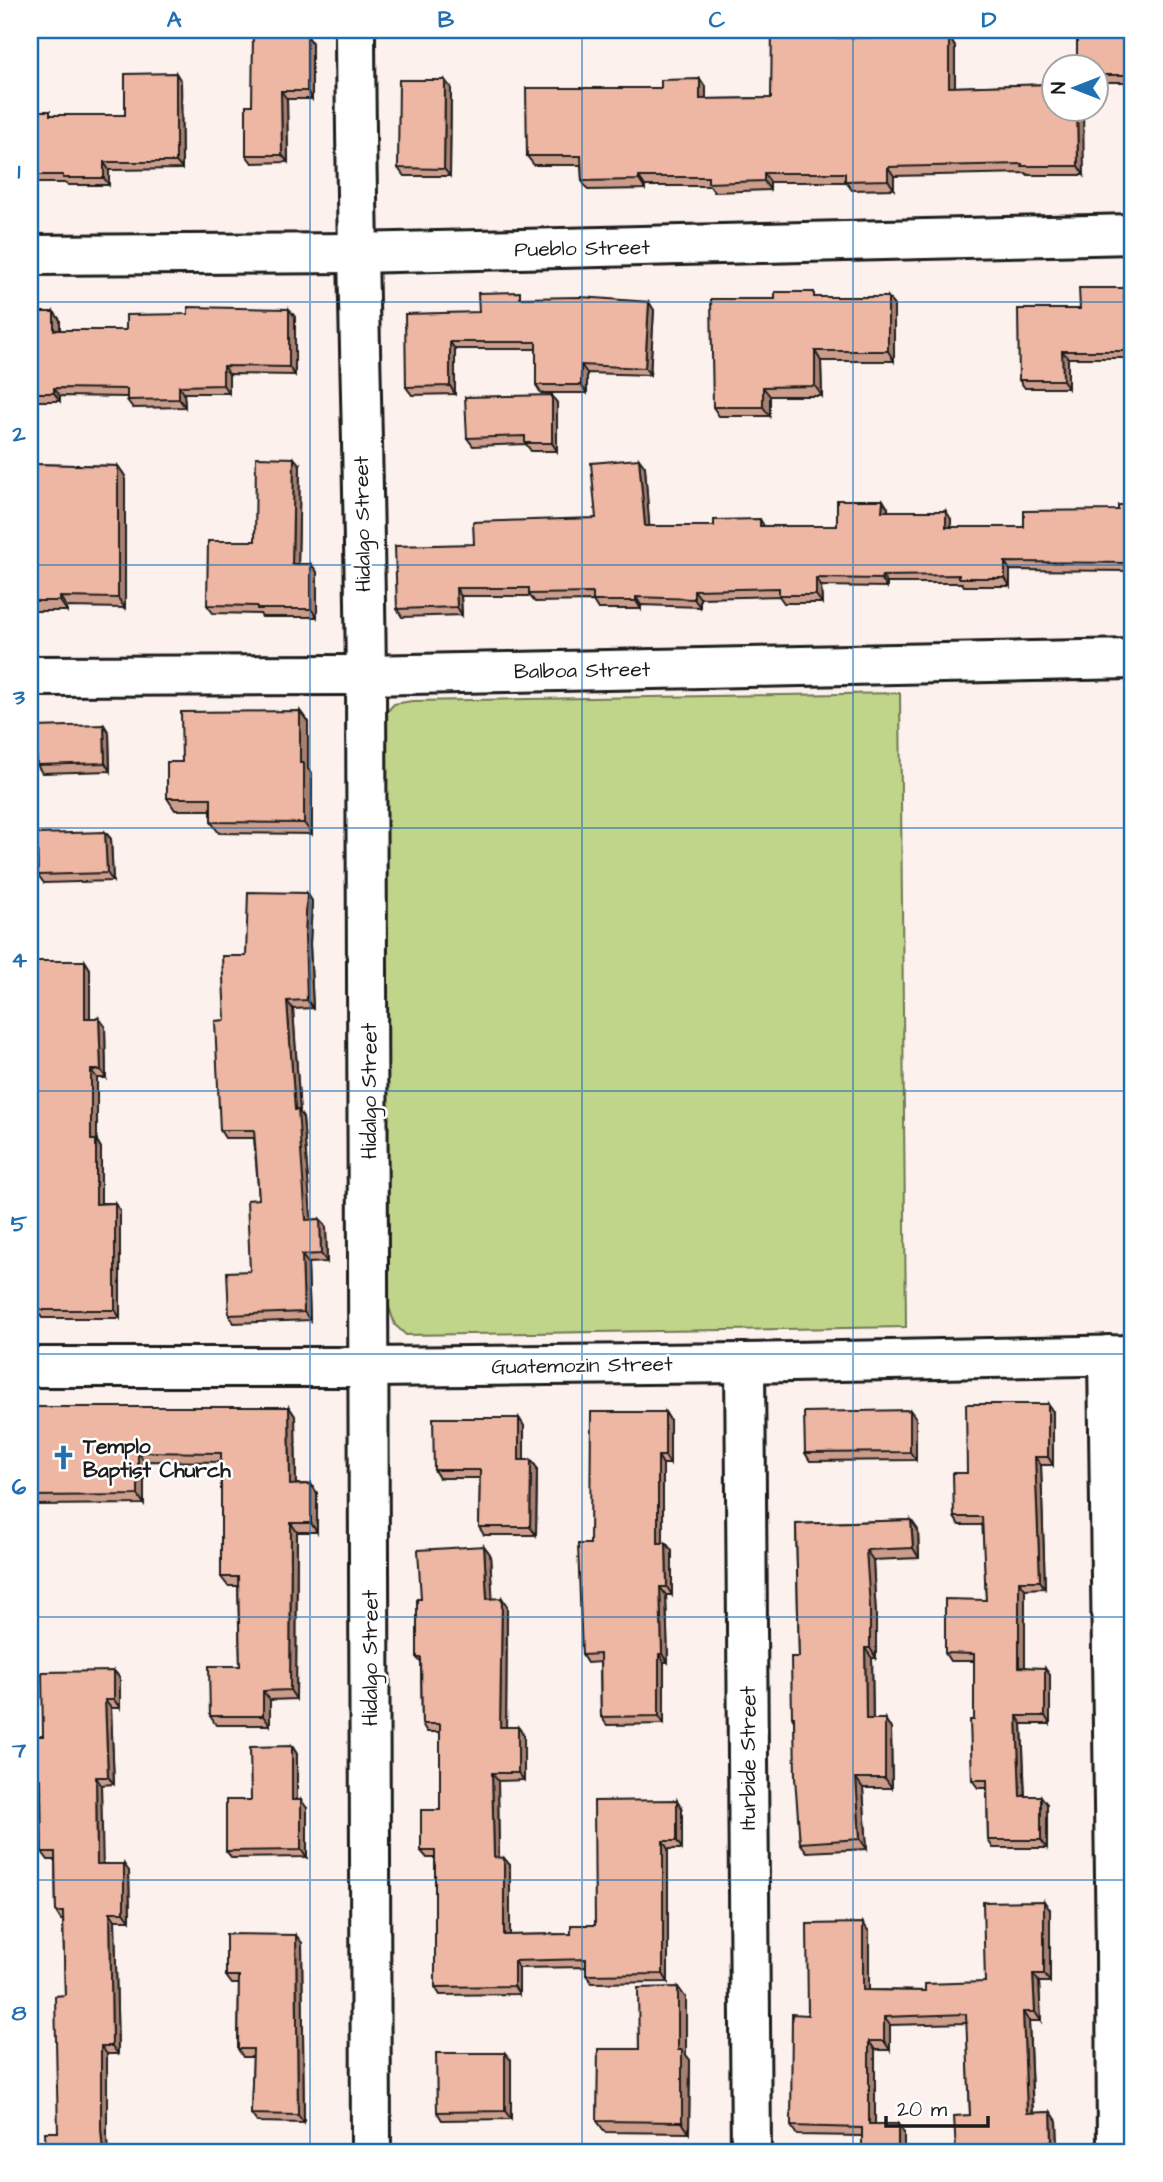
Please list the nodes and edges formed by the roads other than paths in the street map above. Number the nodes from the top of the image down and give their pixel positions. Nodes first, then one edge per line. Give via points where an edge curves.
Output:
1 (355, 30) edge
2 (1133, 234) edge
3 (356, 253) junction
4 (30, 255) edge
5 (1133, 659) edge
6 (366, 675) junction
7 (30, 676) edge
8 (1121, 1355) edge
9 (745, 1363) junction
10 (30, 1367) edge
11 (370, 1367) junction
12 (1125, 1954) edge
13 (371, 2152) edge
14 (751, 2152) edge
15 (1116, 2152) edge

1 - 3 street, Hidalgo Street
2 - 3 street, Pueblo Street
3 - 4 street, Pueblo Street
3 - 6 street, Hidalgo Street
5 - 6 street, Balboa Street
6 - 7 street, Balboa Street
6 - 11 street, Hidalgo Street
8 - 9 street, Guatemozin Street
8 - 12 street
9 - 11 street, Guatemozin Street
9 - 14 street, Iturbide Street
10 - 11 street, Guatemozin Street
11 - 13 street, Hidalgo Street
12 - 15 street

